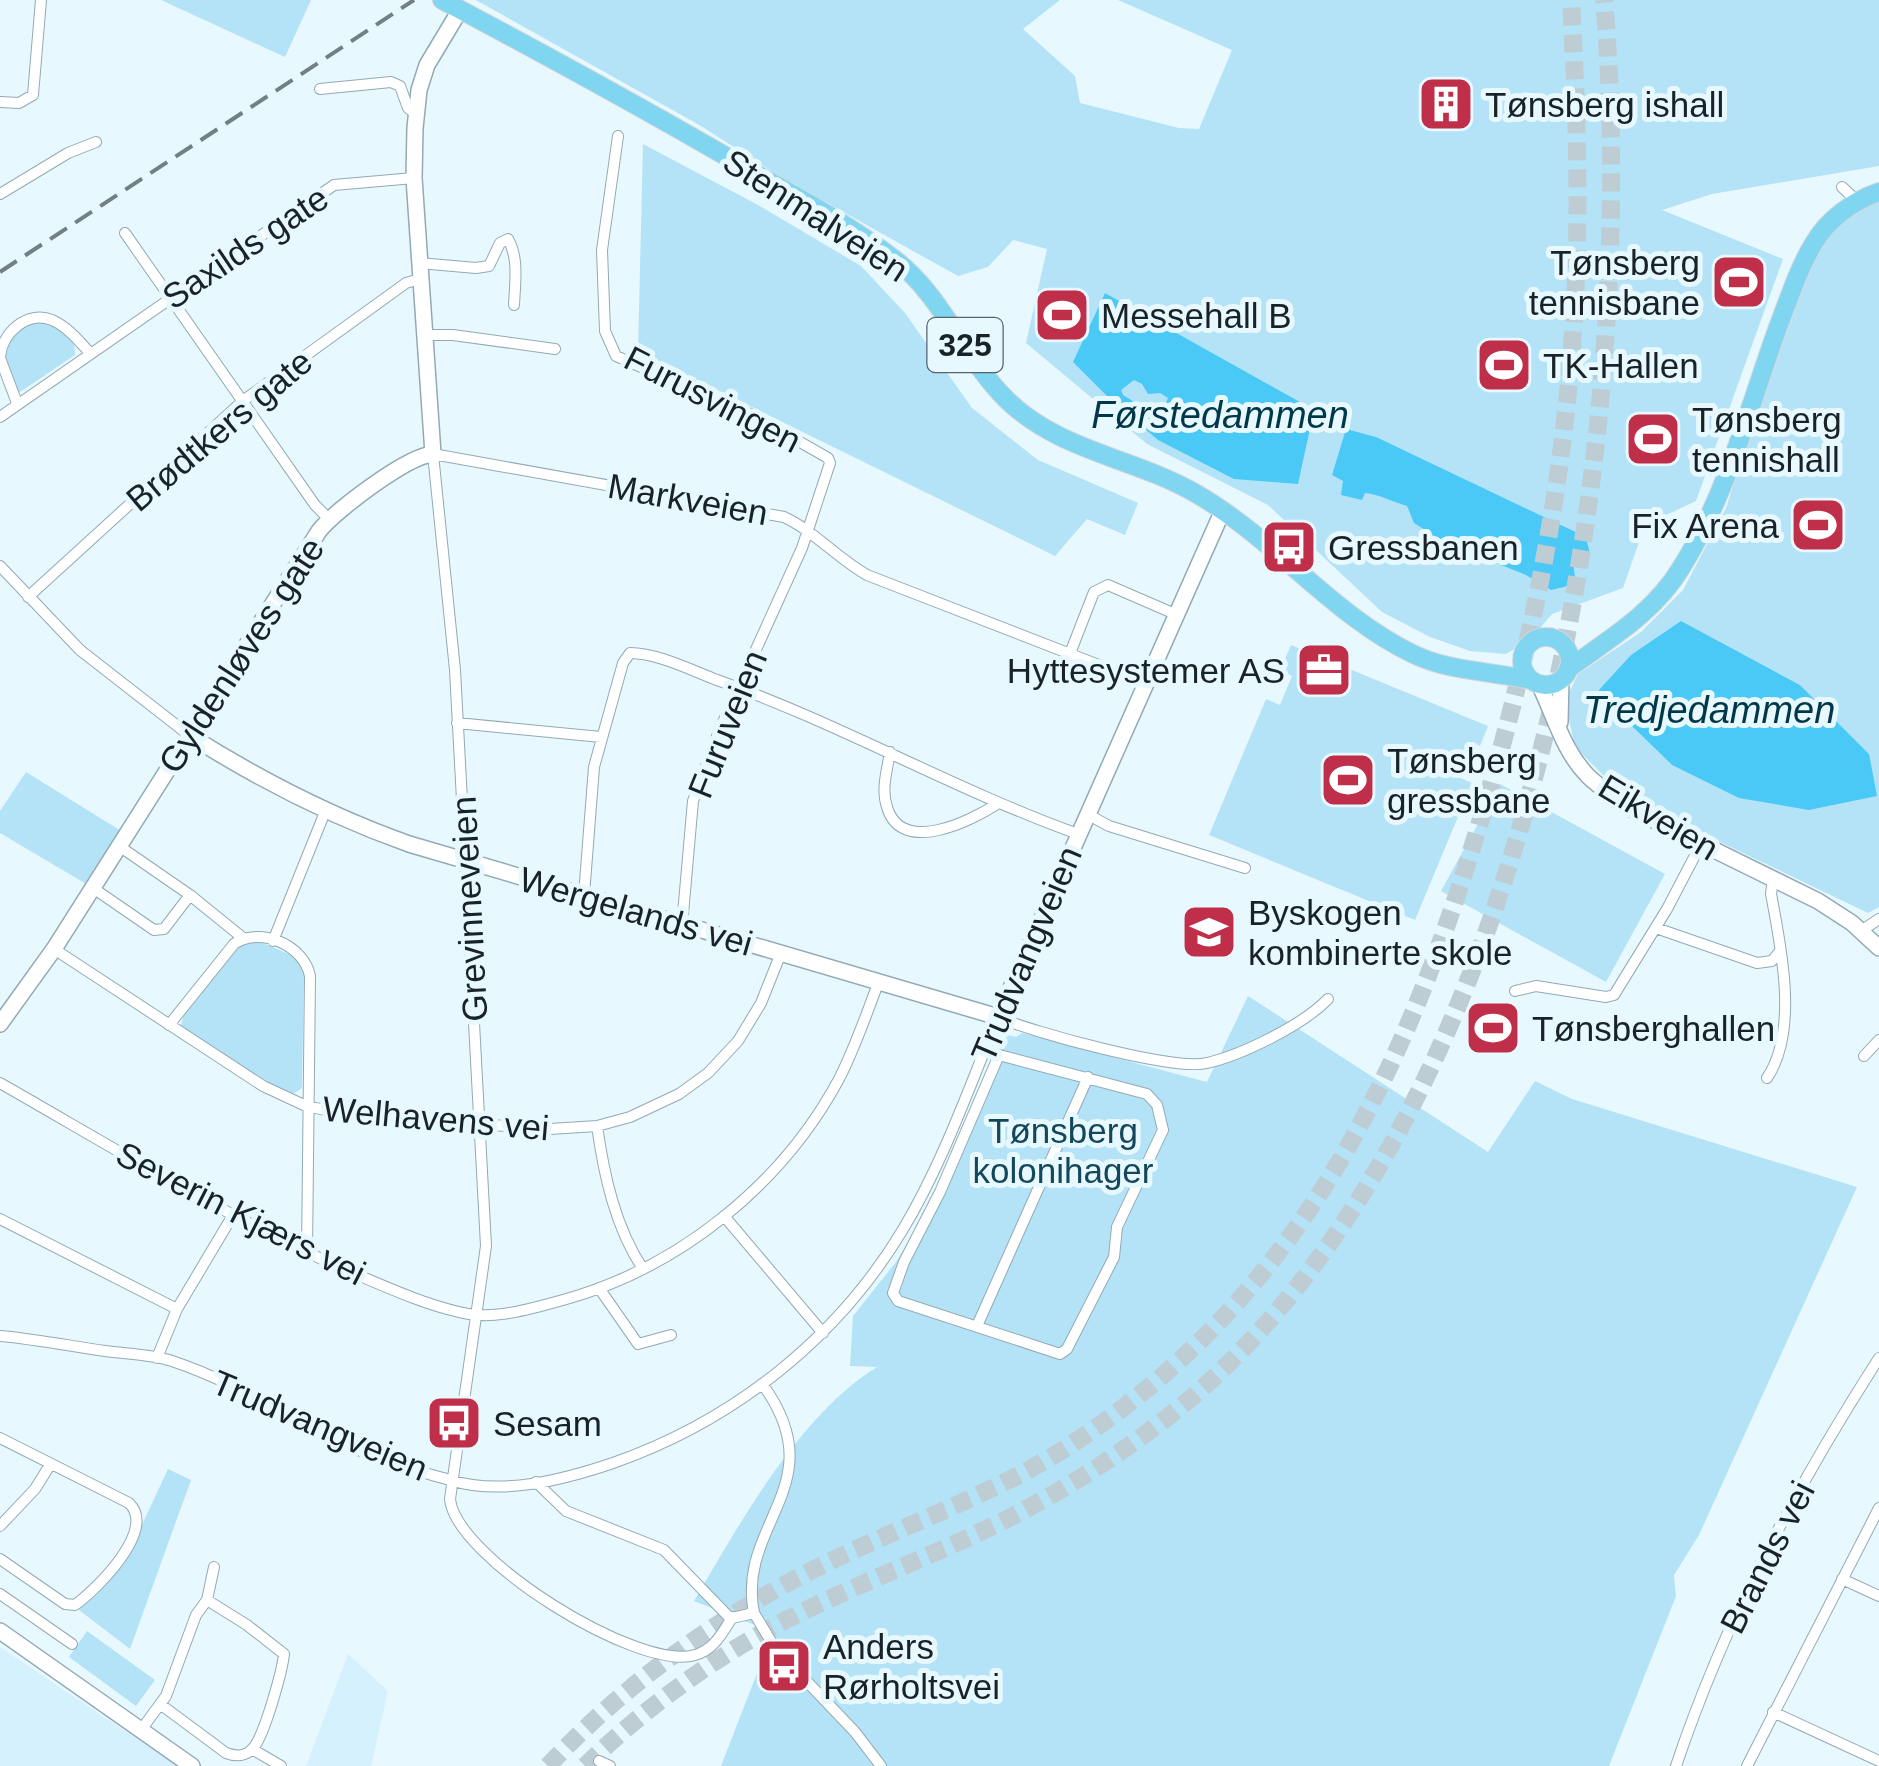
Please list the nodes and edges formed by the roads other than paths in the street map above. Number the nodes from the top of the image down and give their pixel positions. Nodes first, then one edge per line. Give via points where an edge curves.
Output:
1 (42, 0) edge
2 (449, 4) edge
3 (320, 89) dead end
4 (0, 102) edge
5 (416, 114) junction
6 (618, 136) dead end
7 (96, 142) dead end
8 (414, 178) junction
9 (1842, 187) dead end
10 (1879, 192) edge
11 (0, 194) edge
12 (1858, 202) junction
13 (126, 232) dead end
14 (420, 271) junction
15 (170, 297) junction
16 (514, 304) dead end
17 (424, 335) junction
18 (554, 348) dead end
19 (90, 353) junction
20 (0, 358) edge
21 (244, 400) junction
22 (17, 403) junction
23 (0, 416) edge
24 (433, 454) junction
25 (1222, 510) junction
26 (329, 519) junction
27 (806, 530) junction
28 (0, 566) edge
29 (28, 596) junction
30 (1174, 614) junction
31 (1609, 639) junction
32 (1392, 640) junction
33 (1562, 644) junction
34 (1524, 653) junction
35 (1069, 656) junction
36 (1565, 674) junction
37 (1535, 682) junction
38 (1145, 683) junction
39 (740, 688) junction
40 (457, 723) junction
41 (189, 735) junction
42 (1563, 736) junction
43 (601, 737) junction
44 (890, 752) junction
45 (997, 804) junction
46 (325, 812) junction
47 (1087, 814) junction
48 (1078, 834) junction
49 (1701, 844) junction
50 (119, 846) junction
51 (465, 861) junction
52 (1245, 868) dead end
53 (1773, 879) junction
54 (92, 888) junction
55 (190, 895) junction
56 (584, 895) junction
57 (1879, 920) edge
58 (682, 925) junction
59 (1656, 928) junction
60 (1861, 932) junction
61 (243, 938) junction
62 (273, 941) junction
63 (1879, 948) edge
64 (54, 949) junction
65 (1780, 951) junction
66 (781, 952) junction
67 (879, 982) junction
68 (1515, 991) dead end
69 (1328, 999) dead end
70 (998, 1017) junction
71 (0, 1024) edge
72 (169, 1025) junction
73 (1879, 1040) edge
74 (1864, 1056) dead end
75 (1088, 1077) junction
76 (1766, 1078) dead end
77 (0, 1083) edge
78 (306, 1106) junction
79 (482, 1125) junction
80 (597, 1126) junction
81 (233, 1215) junction
82 (724, 1216) junction
83 (0, 1219) edge
84 (307, 1252) junction
85 (643, 1269) junction
86 (599, 1288) junction
87 (177, 1309) junction
88 (479, 1315) junction
89 (977, 1326) junction
90 (822, 1333) junction
91 (671, 1335) dead end
92 (0, 1336) edge
93 (157, 1358) junction
94 (1879, 1358) edge
95 (763, 1385) junction
96 (0, 1438) edge
97 (50, 1465) junction
98 (452, 1481) junction
99 (536, 1482) junction
100 (1879, 1508) edge
101 (0, 1526) edge
102 (0, 1560) edge
103 (214, 1567) dead end
104 (1842, 1579) junction
105 (0, 1594) edge
106 (1879, 1596) edge
107 (206, 1600) junction
108 (754, 1612) junction
109 (0, 1631) edge
110 (72, 1644) dead end
111 (160, 1704) junction
112 (1773, 1712) junction
113 (141, 1730) junction
114 (252, 1749) junction
115 (1879, 1761) edge
116 (192, 1766) edge
117 (281, 1766) edge
118 (881, 1766) edge
119 (1676, 1766) edge
120 (1747, 1766) edge

1 - 4 street via 35,88 27,101
2 - 5 main road, Grevinneveien
2 - 25 main road, Stenmalveien / 325 via 672,124 865,239 910,271 991,382 1032,420
3 - 5 street via 396,84
5 - 8 main road, Grevinneveien
6 - 27 street, Furusvingen via 602,238 605,321 616,356 710,402 751,414 828,458 830,469
7 - 11 street
8 - 14 main road, Grevinneveien
8 - 15 street, Saxilds gate via 334,186
9 - 12 street
10 - 12 main road, 325
12 - 31 main road, 325 via 1833,219 1797,276 1695,545 1660,597
13 - 15 street
14 - 16 street via 489,266 508,239
14 - 17 main road, Grevinneveien
14 - 21 street, Brødtkers gate
15 - 19 street, Saxilds gate
15 - 21 street
17 - 18 street
17 - 24 main road, Grevinneveien
19 - 20 street via 42,318 12,330
19 - 22 street, Saxilds gate
20 - 22 street
21 - 26 street
21 - 29 street, Brødtkers gate
22 - 23 street, Saxilds gate
24 - 26 main road, Gyldenløves gate via 416,458
24 - 27 street, Markveien via 784,516
24 - 40 street, Grevinneveien
25 - 30 main road, Trudvangveien
25 - 32 main road, Stenmalveien / 325
26 - 41 main road, Gyldenløves gate
27 - 35 street, Markveien via 867,575
27 - 39 street, Furuveien
28 - 29 street, Wergelands vei
29 - 41 street, Wergelands vei via 103,670
30 - 35 street via 1101,586
30 - 38 main road, Trudvangveien
31 - 33 main road, 325
31 - 36 main road, 325
32 - 34 main road, Stenmalveien / 325 via 1485,664
32 - 37 main road, Stenmalveien / 325 via 1428,660
33 - 34 main road, Stenmalveien / 325 via 1540,638
33 - 36 main road via 1569,656
34 - 37 main road via 1523,668
35 - 38 street, Markveien
36 - 37 main road, Stenmalveien / 325 via 1548,685
36 - 42 main road via 1558,702
37 - 42 main road, Eikveien
38 - 47 main road, Trudvangveien
39 - 43 street via 636,652 625,657
39 - 44 street
39 - 58 street, Furuveien via 692,801
40 - 43 street
40 - 51 street, Grevinneveien
41 - 46 main road, Wergelands vei
41 - 50 main road, Gyldenløves gate
42 - 49 main road, Eikveien via 1580,766 1611,794
43 - 56 street
44 - 45 street
44 - 45 street via 886,804 903,827 933,833
45 - 48 street
46 - 51 main road, Wergelands vei
46 - 62 street
47 - 48 main road, Trudvangveien
47 - 52 street
48 - 70 main road, Trudvangveien
49 - 53 main road, Eikveien
49 - 59 street
50 - 54 main road, Gyldenløves gate
50 - 55 street
51 - 56 main road, Wergelands vei
51 - 79 street, Grevinneveien
53 - 60 main road, Eikveien
53 - 65 street
54 - 55 street via 154,930 164,928
54 - 64 main road, Gyldenløves gate
55 - 61 street
56 - 58 main road, Wergelands vei
57 - 60 street
58 - 66 main road, Wergelands vei
59 - 65 street via 1757,963
59 - 68 street via 1614,995 1536,986
60 - 63 main road, Eikveien
61 - 62 street
61 - 72 street
62 - 78 street via 294,950 308,968
64 - 71 main road, Gyldenløves gate
64 - 72 street, Welhavens vei
65 - 76 street via 1781,1051
66 - 67 main road, Wergelands vei
66 - 80 street, Welhavens vei via 761,1004 708,1073 650,1109
67 - 70 main road, Wergelands vei
67 - 82 street, Severin Kjærs vei via 822,1107 766,1179
69 - 70 street via 1303,1022 1206,1064 1173,1064
70 - 90 street, Trudvangveien via 902,1232
72 - 78 street, Welhavens vei
73 - 74 street
75 - 89 street
75 - 89 street via 1147,1094 1163,1124 1116,1227 1114,1257 1064,1353
75 - 89 street via 1000,1055 904,1262 893,1292 898,1301
77 - 81 street, Severin Kjærs vei
78 - 79 street, Welhavens vei via 349,1116
78 - 84 street
79 - 80 street, Welhavens vei
79 - 88 street, Grevinneveien via 486,1246
80 - 85 street via 608,1186
81 - 84 street, Severin Kjærs vei
81 - 87 street
82 - 85 street, Severin Kjærs vei
82 - 90 street
83 - 87 street
84 - 88 street, Severin Kjærs vei via 394,1290
85 - 86 street, Severin Kjærs vei
86 - 88 street, Severin Kjærs vei via 525,1310
86 - 91 street via 638,1344
87 - 93 street
88 - 98 street, Grevinneveien
90 - 95 street, Trudvangveien
92 - 93 street, Trudvangveien
93 - 98 street, Trudvangveien via 357,1450
94 - 119 street, Brands vei via 1774,1534 1711,1669
95 - 99 street, Trudvangveien via 634,1456
95 - 108 street via 785,1422 792,1460 752,1575
96 - 97 street
97 - 101 street
97 - 102 street via 136,1510 122,1556 69,1606
98 - 99 street, Trudvangveien
98 - 108 street via 452,1518 516,1579 575,1619 637,1649 691,1657 716,1642 732,1618
99 - 108 street via 566,1511 664,1550 730,1618
100 - 104 street
103 - 107 street
104 - 106 street
104 - 112 street
105 - 110 street
107 - 111 street
107 - 114 street via 284,1654
108 - 118 street via 775,1648
109 - 113 main road
111 - 113 street
111 - 114 street via 226,1752 237,1757
112 - 115 street
112 - 120 street
113 - 116 main road
114 - 117 street

